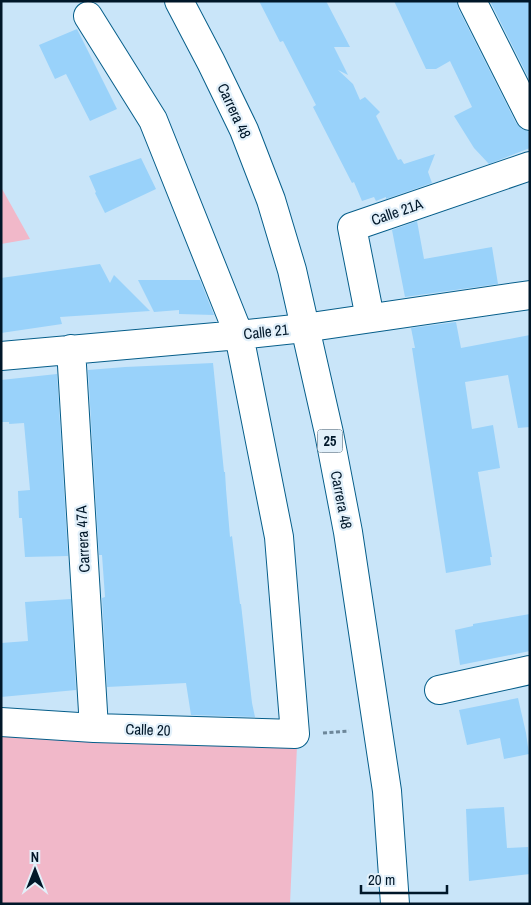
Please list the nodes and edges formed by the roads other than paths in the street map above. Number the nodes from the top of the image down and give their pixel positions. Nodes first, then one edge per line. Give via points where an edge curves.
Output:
1 (179, 1) edge
2 (472, 1) edge
3 (88, 16) dead end
4 (530, 116) edge
5 (530, 166) edge
6 (530, 296) edge
7 (370, 318) junction
8 (304, 328) junction
9 (239, 335) junction
10 (71, 349) junction
11 (1, 356) edge
12 (530, 670) edge
13 (439, 690) dead end
14 (1, 722) edge
15 (94, 728) junction
16 (395, 904) edge

1 - 8 main road, Carrera 48 / 25 via 244,130 271,200 290,262
2 - 4 main road
3 - 9 main road via 153,120
5 - 7 main road, Calle 21A via 352,227
6 - 7 main road, Calle 21
7 - 8 main road, Calle 21
8 - 9 main road, Calle 21
8 - 16 main road, Carrera 48 / 25 via 348,532 387,791
9 - 10 main road, Calle 21
9 - 15 main road, Calle 20 via 278,537 294,734
10 - 11 main road, Calle 21
10 - 15 main road, Carrera 47A
12 - 13 main road
14 - 15 main road, Calle 20

